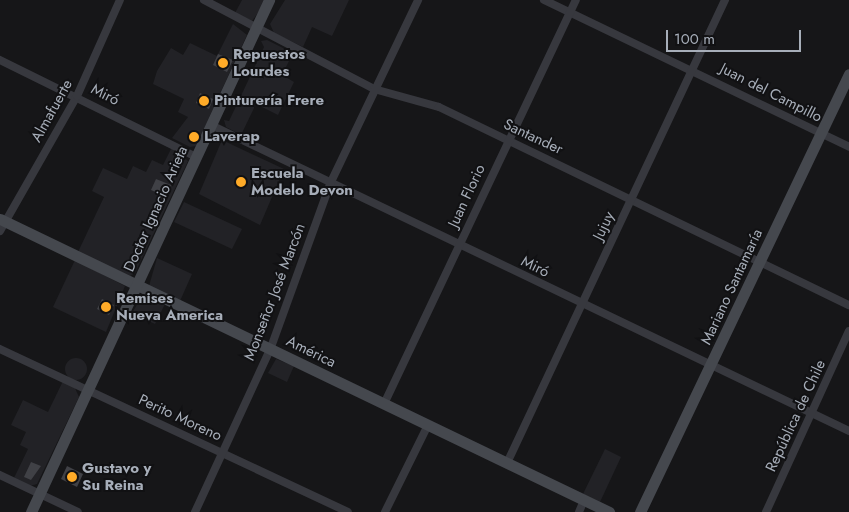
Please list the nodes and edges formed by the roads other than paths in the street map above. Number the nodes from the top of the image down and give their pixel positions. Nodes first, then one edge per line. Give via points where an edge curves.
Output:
1 (120, 0) edge
2 (204, 0) edge
3 (269, 0) edge
4 (418, 0) edge
5 (544, 0) edge
6 (576, 0) edge
7 (725, 0) edge
8 (570, 12) junction
9 (255, 30) junction
10 (0, 60) edge
11 (692, 68) junction
12 (849, 74) edge
13 (374, 89) junction
14 (77, 96) junction
15 (211, 125) junction
16 (821, 134) junction
17 (508, 141) junction
18 (849, 147) edge
19 (196, 158) junction
20 (330, 184) junction
21 (633, 199) junction
22 (2, 223) edge
23 (459, 246) junction
24 (760, 262) junction
25 (137, 288) junction
26 (581, 304) junction
27 (849, 305) edge
28 (849, 331) edge
29 (0, 349) edge
30 (270, 350) junction
31 (711, 366) junction
32 (89, 391) junction
33 (384, 404) junction
34 (813, 414) junction
35 (428, 425) junction
36 (849, 431) edge
37 (223, 453) junction
38 (507, 464) junction
39 (0, 475) edge
40 (40, 494) junction
41 (584, 500) junction
42 (32, 512) edge
43 (78, 512) edge
44 (195, 512) edge
45 (348, 512) edge
46 (384, 512) edge
47 (579, 512) edge
48 (609, 512) edge
49 (640, 512) edge
50 (766, 512) edge

1 - 14 street, Almafuerte
2 - 9 street, Santander
3 - 9 street, Doctor Ignacio Arieta
4 - 13 street, Monseñor José Marcón
5 - 8 street, Juan del Campillo
6 - 8 street, Juan Florio
7 - 11 street, Jujuy
8 - 11 street, Juan del Campillo
8 - 17 street, Juan Florio
9 - 13 street, Santander
9 - 15 street, Doctor Ignacio Arieta
10 - 14 street, Miró
11 - 16 street, Juan del Campillo
11 - 21 street, Jujuy
12 - 16 street, Mariano Santamaría
13 - 17 street, Santander via 433,105
13 - 20 street, Monseñor José Marcón
14 - 19 street, Miró
14 - 22 street, Almafuerte
15 - 19 street, Doctor Ignacio Arieta
15 - 20 street, Miró
16 - 18 street, Juan del Campillo
16 - 24 street, Mariano Santamaría
17 - 21 street, Santander
17 - 23 street, Juan Florio
19 - 25 street, Doctor Ignacio Arieta
20 - 23 street, Miró
20 - 30 street, Monseñor José Marcón
21 - 24 street, Santander
21 - 26 street, Jujuy
22 - 25 street, América
23 - 26 street, Miró
23 - 33 street, Juan Florio
24 - 27 street, Santander
24 - 31 street, Mariano Santamaría
25 - 30 street, América
25 - 32 street, Doctor Ignacio Arieta
26 - 31 street, Miró
26 - 38 street, Jujuy
28 - 34 street, República de Chile
29 - 32 street, Perito Moreno
30 - 33 street, América
30 - 37 street, Monseñor José Marcón
31 - 34 street, Miró
31 - 49 street, Mariano Santamaría
32 - 37 street, Perito Moreno
32 - 40 street, Doctor Ignacio Arieta
33 - 35 street, América
34 - 36 street, Miró
34 - 50 street, República de Chile
35 - 38 street, América
35 - 46 street
37 - 44 street, Monseñor José Marcón
37 - 45 street, Perito Moreno
38 - 41 street, América
39 - 40 street
40 - 42 street, Doctor Ignacio Arieta
40 - 43 street
41 - 47 street
41 - 48 street, América

